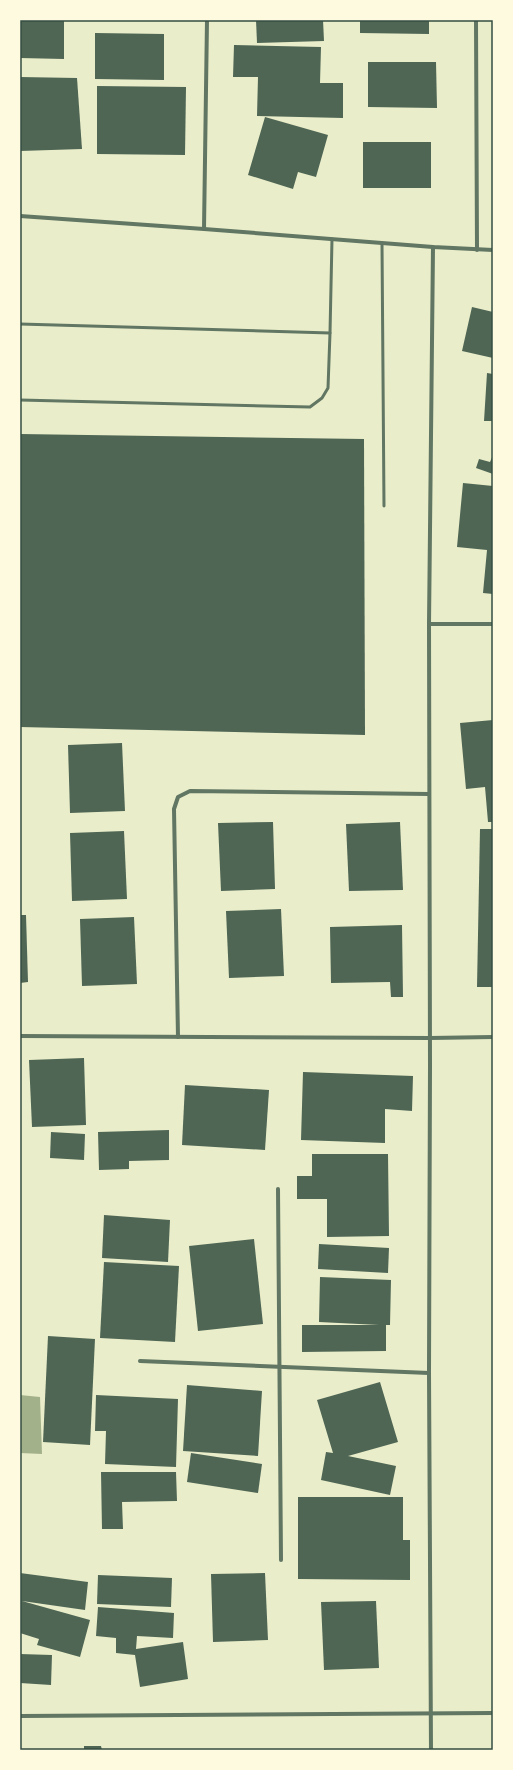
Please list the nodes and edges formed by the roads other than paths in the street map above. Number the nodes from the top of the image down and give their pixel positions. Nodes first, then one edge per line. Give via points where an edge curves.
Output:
1 (207, 20) edge
2 (476, 20) edge
3 (20, 216) edge
4 (204, 229) junction
5 (332, 239) junction
6 (382, 243) junction
7 (433, 247) junction
8 (477, 250) junction
9 (493, 250) edge
10 (20, 324) edge
11 (330, 333) junction
12 (20, 400) edge
13 (384, 506) dead end
14 (429, 624) junction
15 (493, 624) edge
16 (429, 794) junction
17 (20, 1036) edge
18 (493, 1036) edge
19 (178, 1037) junction
20 (430, 1038) junction
21 (278, 1189) dead end
22 (140, 1361) dead end
23 (280, 1366) junction
24 (429, 1373) junction
25 (281, 1560) dead end
26 (493, 1713) edge
27 (431, 1714) junction
28 (20, 1716) edge
29 (432, 1750) edge

1 - 4 street
2 - 8 street
3 - 4 street
4 - 5 street
5 - 6 street
5 - 11 lane
6 - 7 street
6 - 13 lane
7 - 8 street
7 - 14 street
8 - 9 street
10 - 11 lane
11 - 12 lane via 328,388 322,398 310,407
14 - 15 street
14 - 16 street
16 - 19 street via 190,791 178,797 174,809
16 - 20 street
17 - 19 street
18 - 20 street
19 - 20 street
20 - 24 street
21 - 23 street
22 - 23 street
23 - 24 street
23 - 25 street
24 - 27 street
26 - 27 street
27 - 28 street
27 - 29 street

